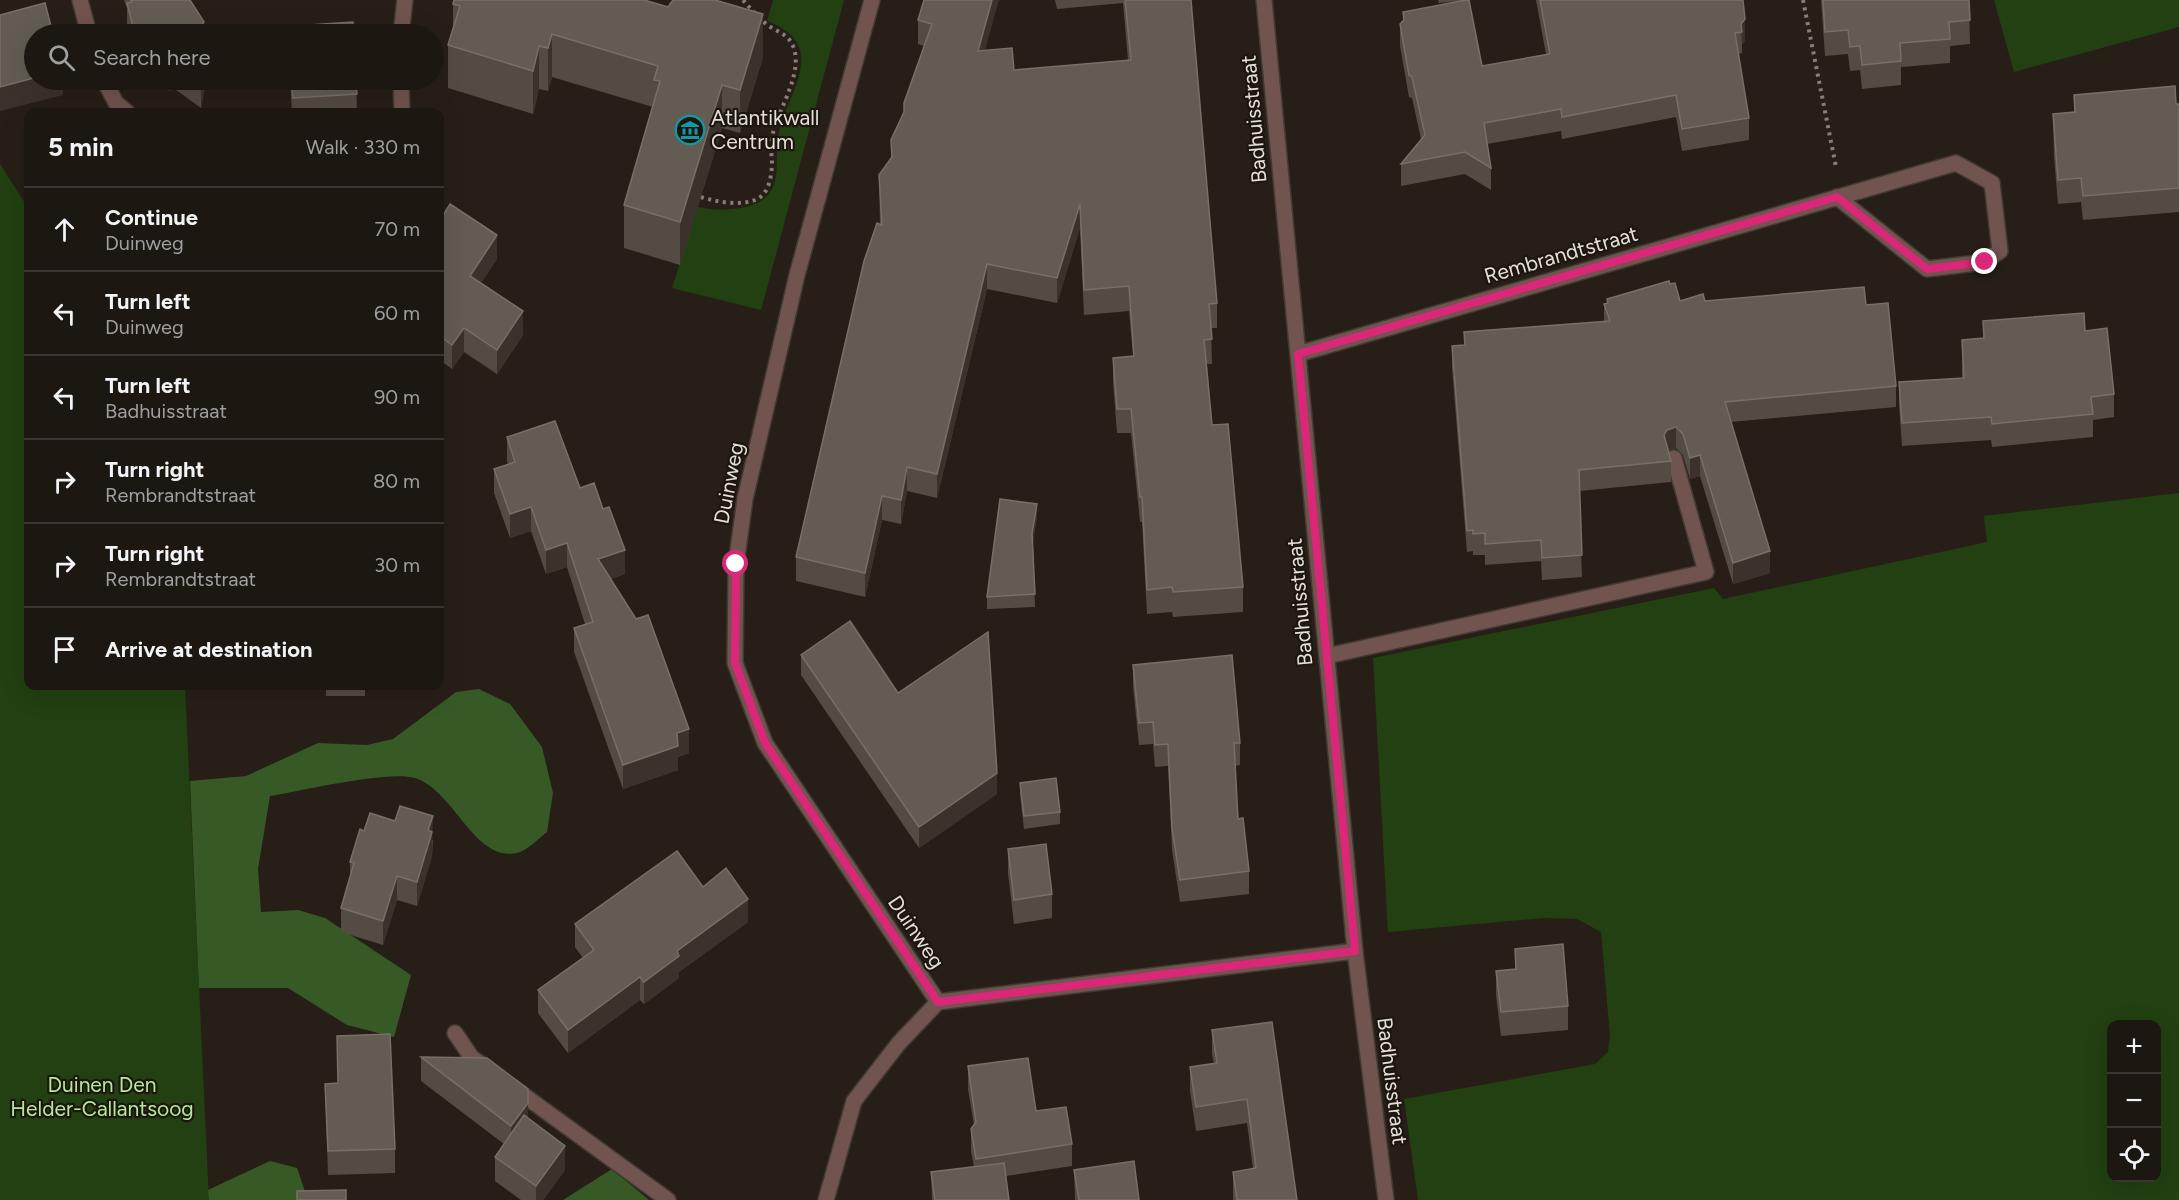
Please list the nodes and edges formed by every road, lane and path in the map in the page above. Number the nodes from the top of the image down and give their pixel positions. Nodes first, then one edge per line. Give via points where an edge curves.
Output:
1 (80, 0) edge
2 (405, 0) edge
3 (743, 0) edge
4 (872, 0) edge
5 (1264, 0) edge
6 (1803, 0) edge
7 (86, 24) edge
8 (402, 24) edge
9 (109, 90) edge
10 (401, 90) edge
11 (122, 108) edge
12 (402, 108) edge
13 (1840, 196) junction
14 (701, 197) edge
15 (1298, 354) junction
16 (1674, 458) dead end
17 (1327, 656) junction
18 (1355, 951) junction
19 (938, 1002) junction
20 (455, 1033) dead end
21 (668, 1200) edge
22 (826, 1200) edge
23 (1386, 1200) edge

1 - 7 street
2 - 8 street
3 - 14 path via 766,25 793,43 795,68 774,132 769,185 760,198 723,203
4 - 19 street, Duinweg via 797,274 745,499 736,564 735,663 765,743
5 - 15 street, Badhuisstraat
6 - 13 path
9 - 11 street
10 - 12 street
13 - 13 street, Rembrandtstraat via 1956,163 1992,183 2000,251 1985,262 1927,269
13 - 15 street, Rembrandtstraat
15 - 17 street, Badhuisstraat
16 - 17 street via 1706,572
17 - 18 street, Badhuisstraat
18 - 19 street, Duinweg
18 - 23 street, Badhuisstraat
19 - 22 street, Duinweg via 899,1043 854,1101
20 - 21 street via 472,1058

